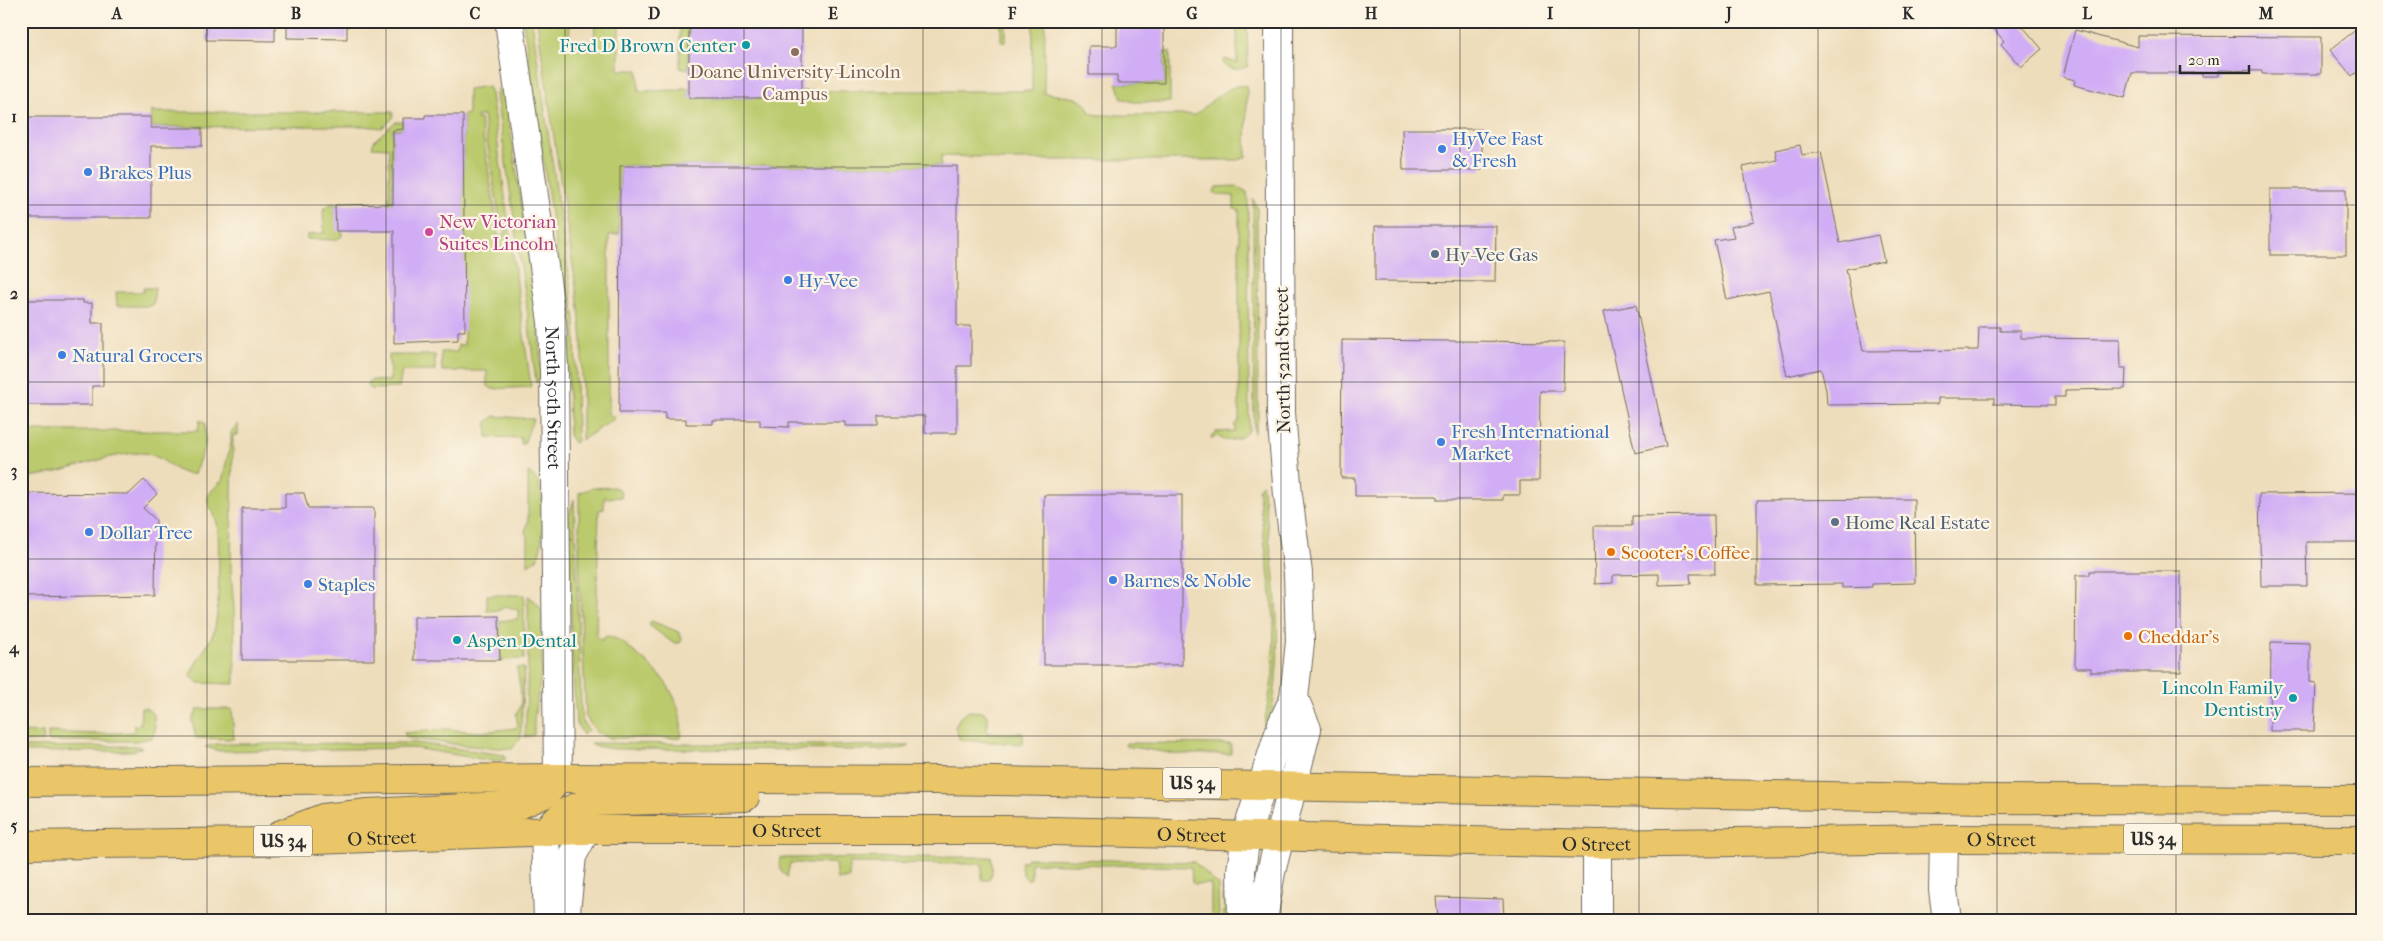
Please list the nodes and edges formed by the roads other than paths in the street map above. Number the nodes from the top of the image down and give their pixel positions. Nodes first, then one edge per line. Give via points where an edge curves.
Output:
1 (509, 21) edge
2 (1280, 21) edge
3 (1294, 698) junction
4 (558, 778) junction
5 (838, 780) junction
6 (21, 782) edge
7 (1264, 784) junction
8 (1294, 785) junction
9 (2362, 800) edge
10 (586, 830) junction
11 (545, 832) junction
12 (1246, 835) junction
13 (1281, 836) junction
14 (1944, 839) junction
15 (2362, 840) edge
16 (261, 842) junction
17 (1598, 844) junction
18 (21, 845) edge
19 (548, 920) edge
20 (565, 920) edge
21 (1242, 920) edge
22 (1263, 920) edge
23 (1597, 920) edge
24 (1948, 920) edge

1 - 4 street, North 50th Street via 552,322
2 - 3 street, North 52nd Street via 1281,412 1300,617
3 - 7 street, North 52nd Street via 1282,724
3 - 8 street, North 52nd Street via 1307,729
4 - 5 main road, US 34
4 - 6 main road, US 34
4 - 16 main road via 547,793 519,805 323,818
5 - 7 main road, US 34
5 - 11 main road via 752,797 577,805 565,811
7 - 8 main road, US 34
7 - 12 street, North 52nd Street
8 - 9 main road, US 34 via 1979,798
8 - 13 street, North 52nd Street
10 - 11 main road, O Street / US 34
10 - 12 main road, O Street / US 34 via 1007,830
10 - 20 street via 572,856
11 - 16 main road, O Street / US 34
11 - 19 street
12 - 13 main road, O Street / US 34
12 - 21 street, North 52nd Street via 1241,871
13 - 17 main road, O Street / US 34
13 - 22 street, North 52nd Street via 1270,872
14 - 15 main road, O Street / US 34
14 - 17 main road, O Street / US 34
14 - 24 street via 1943,890
16 - 18 main road, O Street / US 34
17 - 23 street

